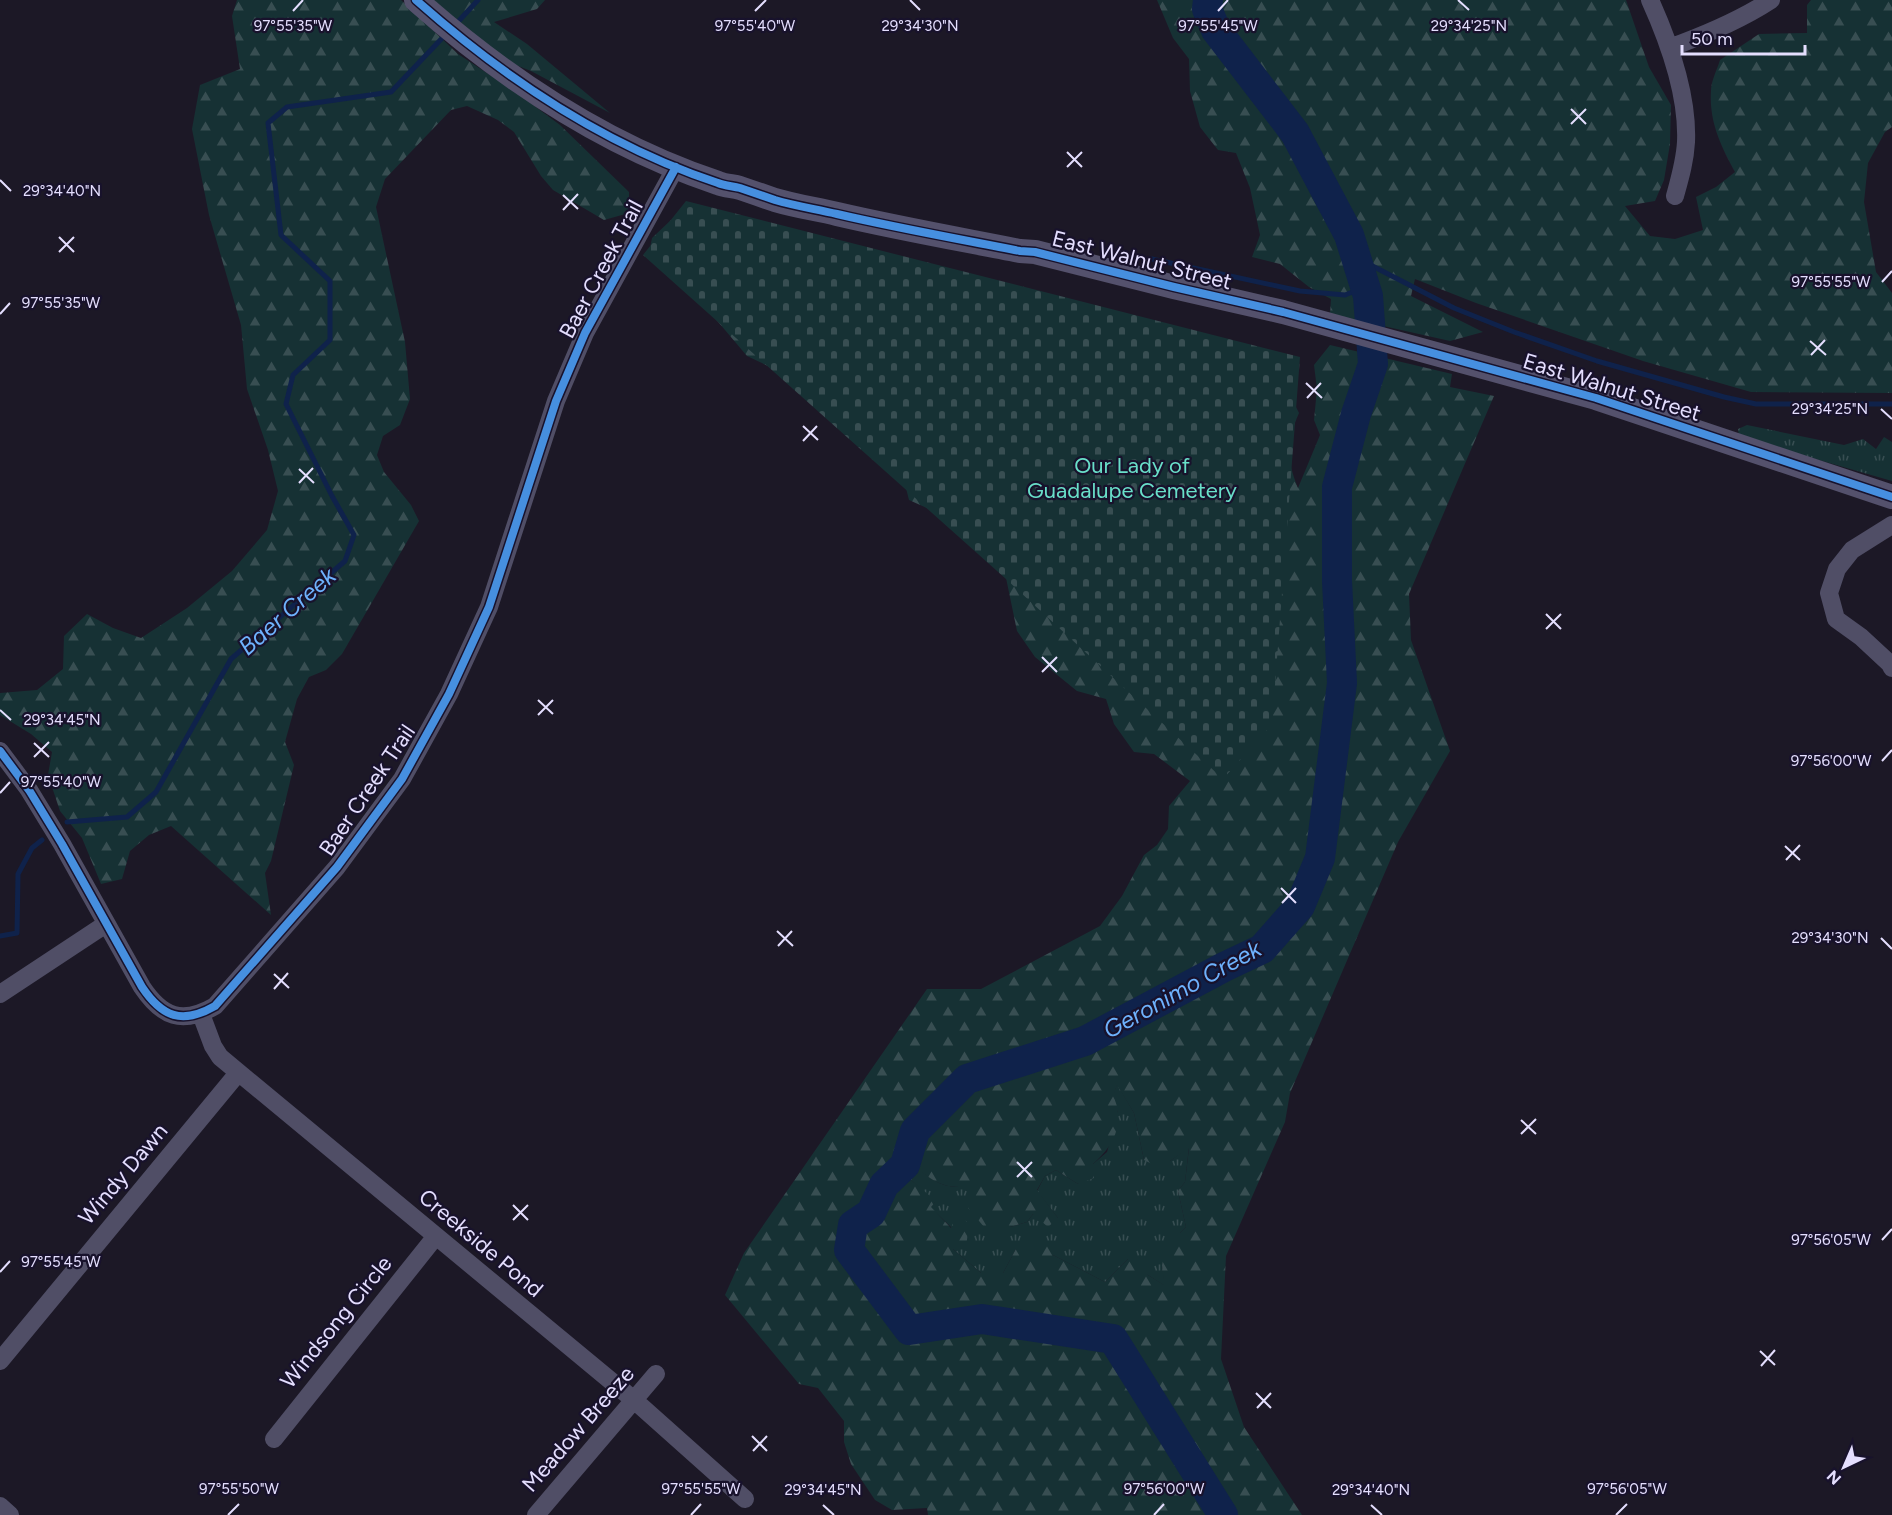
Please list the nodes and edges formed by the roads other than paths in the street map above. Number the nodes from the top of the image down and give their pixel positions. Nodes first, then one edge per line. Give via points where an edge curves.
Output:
1 (416, 0) edge
2 (1650, 0) edge
3 (1772, 0) edge
4 (1670, 48) junction
5 (676, 167) junction
6 (1675, 196) dead end
7 (1892, 497) edge
8 (1892, 525) edge
9 (1892, 668) edge
10 (0, 751) edge
11 (106, 924) junction
12 (0, 994) edge
13 (201, 1014) junction
14 (238, 1073) junction
15 (436, 1236) junction
16 (0, 1360) edge
17 (657, 1374) dead end
18 (634, 1401) junction
19 (274, 1439) dead end
20 (745, 1499) dead end
21 (0, 1506) edge
22 (10, 1515) edge
23 (536, 1515) edge

1 - 5 street, East Walnut Street via 494,63 561,109 601,133
2 - 4 street
3 - 4 street via 1708,34
4 - 6 street via 1686,115 1683,168
5 - 7 street, East Walnut Street via 776,200 870,222 1035,252 1283,312 1596,398
5 - 13 street, Baer Creek Trail via 585,333 556,401 489,607 444,704 402,779 337,867 215,1006
8 - 9 street via 1852,550 1837,569 1829,593 1836,618
10 - 11 street via 29,790
11 - 12 street
11 - 13 street via 152,1002 174,1015
13 - 14 street, Creekside Pond via 213,1046
14 - 15 street, Creekside Pond
14 - 16 street, Windy Dawn
15 - 18 street, Creekside Pond
15 - 19 street, Windsong Circle
17 - 18 street, Meadow Breeze
18 - 20 street, Creekside Pond
18 - 23 street, Meadow Breeze
21 - 22 street

